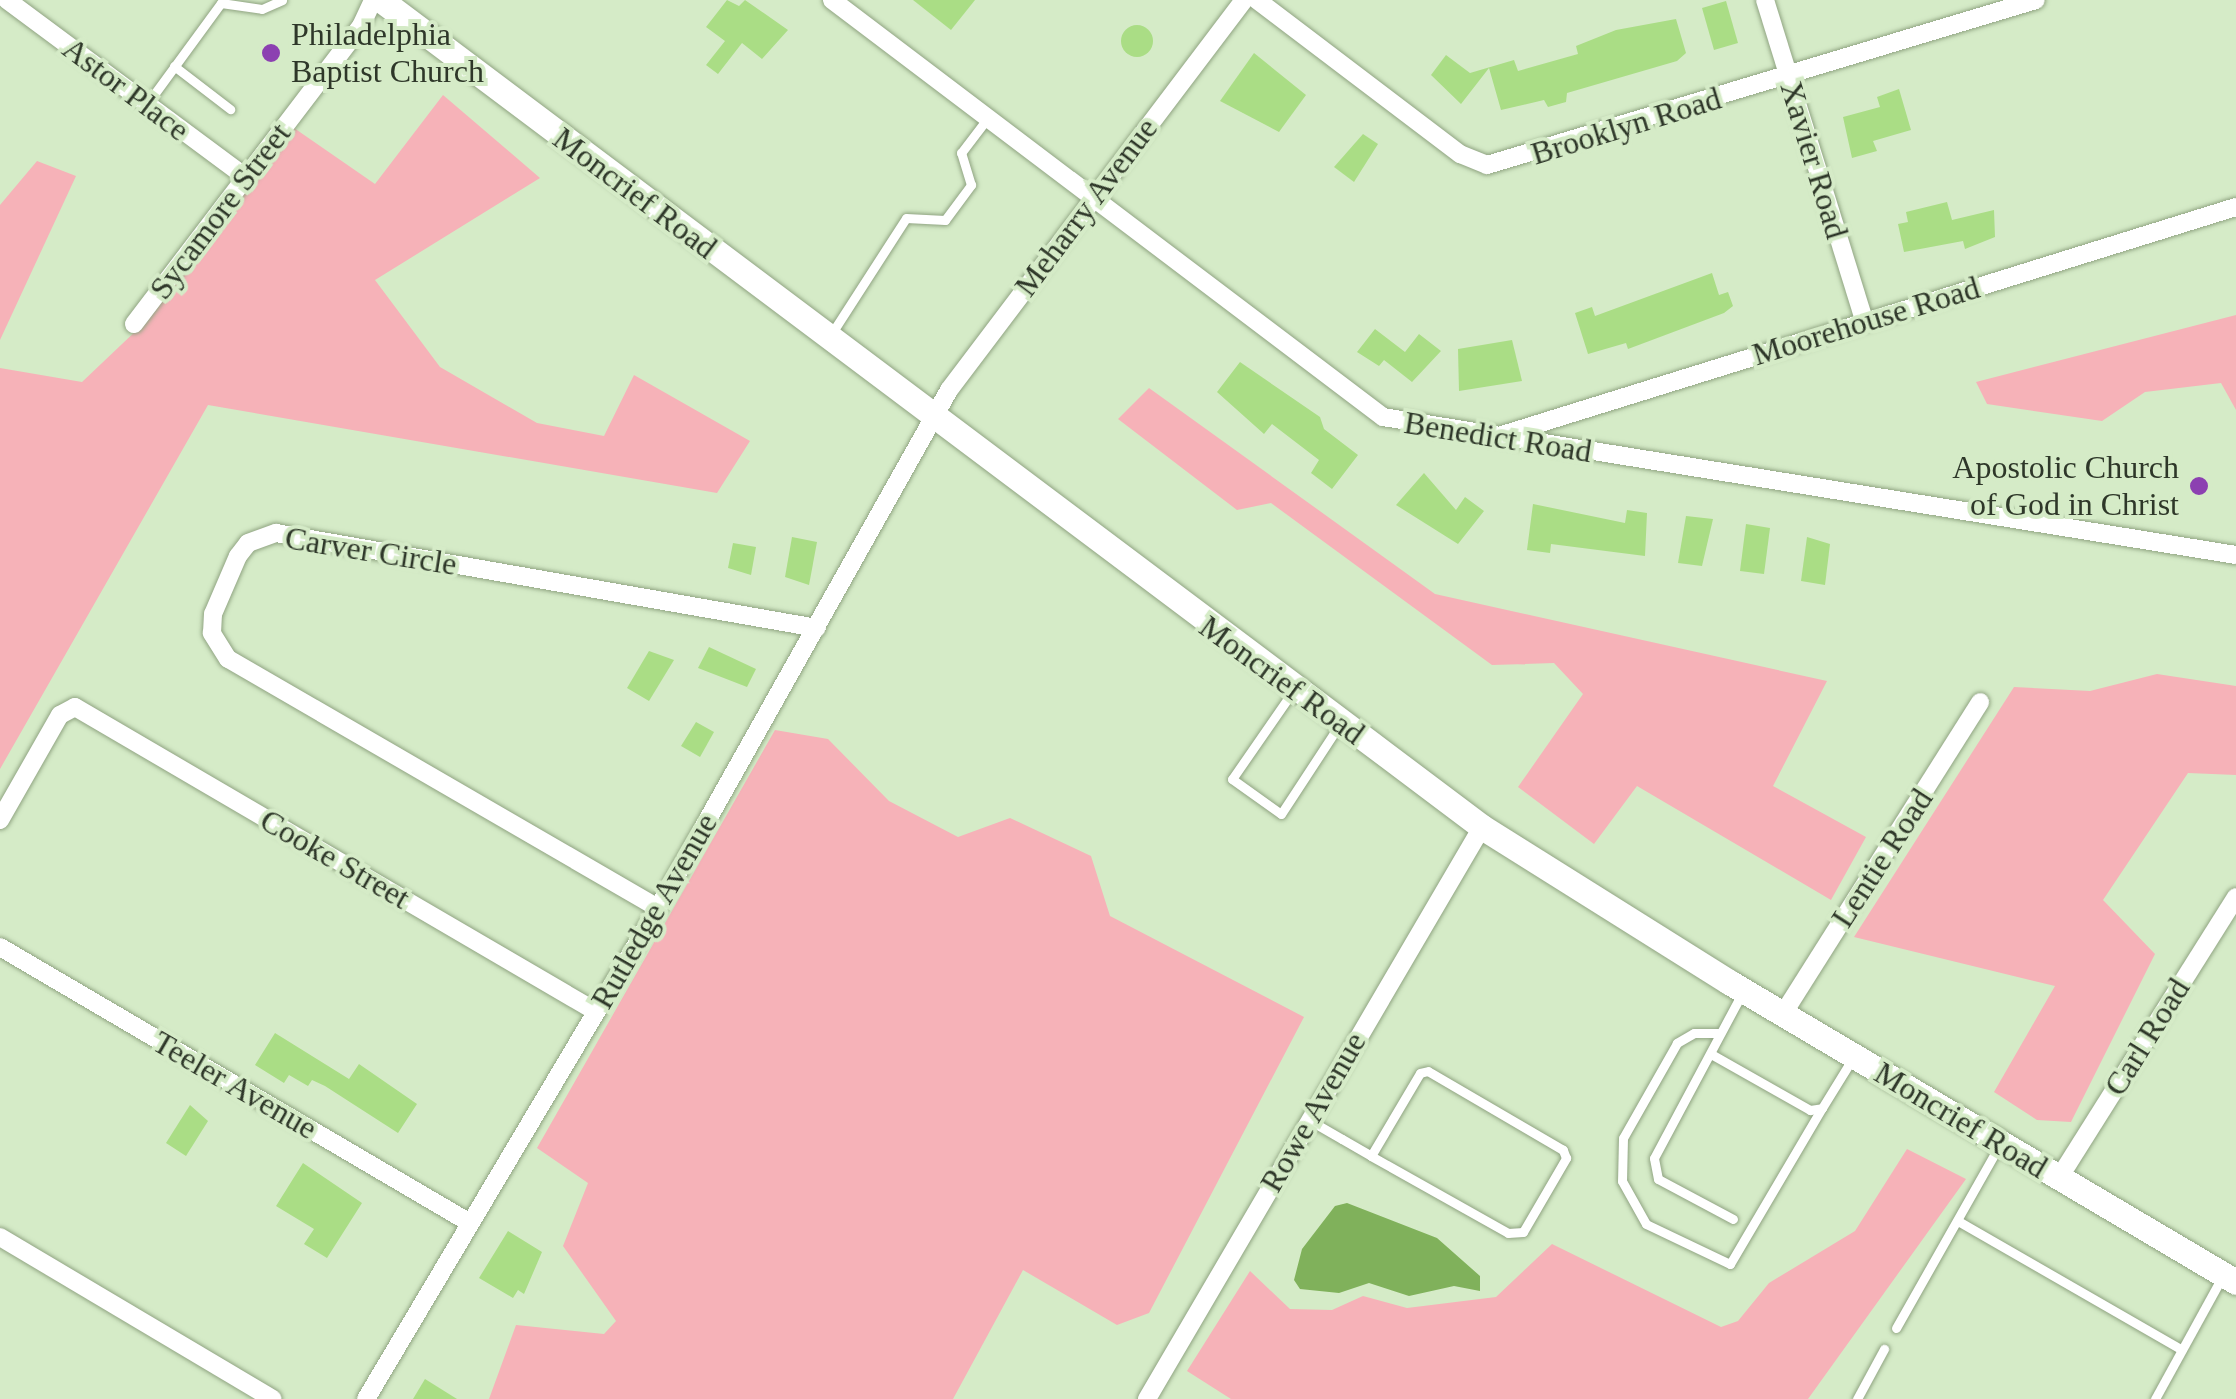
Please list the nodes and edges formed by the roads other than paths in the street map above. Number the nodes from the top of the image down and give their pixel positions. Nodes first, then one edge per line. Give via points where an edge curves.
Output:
1 (7, 0) edge
2 (282, 0) edge
3 (377, 0) edge
4 (832, 0) edge
5 (1244, 0) edge
6 (1256, 0) edge
7 (1765, 0) edge
8 (2036, 0) edge
9 (223, 1) edge
10 (174, 66) junction
11 (1788, 76) junction
12 (146, 104) junction
13 (230, 109) dead end
14 (988, 119) junction
15 (245, 177) junction
16 (1093, 197) junction
17 (2236, 207) edge
18 (1864, 320) junction
19 (134, 324) dead end
20 (828, 339) junction
21 (935, 420) junction
22 (1496, 436) junction
23 (2236, 555) edge
24 (817, 628) junction
25 (1293, 690) junction
26 (1980, 702) dead end
27 (1340, 724) junction
28 (0, 820) edge
29 (1482, 826) junction
30 (2236, 898) edge
31 (658, 908) junction
32 (0, 948) edge
33 (1744, 990) junction
34 (595, 1011) junction
35 (1784, 1014) junction
36 (1718, 1034) junction
37 (1711, 1054) junction
38 (1854, 1056) junction
39 (1822, 1108) junction
40 (1309, 1120) junction
41 (2000, 1143) junction
42 (1371, 1156) junction
43 (2060, 1178) junction
44 (1732, 1219) dead end
45 (1958, 1221) junction
46 (470, 1223) junction
47 (0, 1237) edge
48 (2230, 1278) edge
49 (1896, 1328) dead end
50 (1884, 1349) dead end
51 (2182, 1350) junction
52 (1861, 1398) edge
53 (272, 1399) edge
54 (366, 1399) edge
55 (1147, 1399) edge
56 (2154, 1399) edge

1 - 12 street, Astor Place
2 - 9 lane via 262,10
3 - 15 street, Sycamore Street
3 - 20 main road, Moncrief Road
4 - 14 street, Benedict Road
5 - 16 street, Meharry Avenue
6 - 11 street, Brooklyn Road via 1460,154 1487,165
7 - 11 street, Xavier Road
8 - 11 street, Brooklyn Road
9 - 10 lane
10 - 12 lane
10 - 13 lane
11 - 18 street, Xavier Road
12 - 15 street, Astor Place
14 - 16 street, Benedict Road
14 - 20 lane via 961,154 971,185 945,220 906,218
15 - 19 street, Sycamore Street
16 - 21 street, Meharry Avenue
16 - 22 street, Benedict Road via 1370,410 1397,422
17 - 18 street, Moorehouse Road
18 - 22 street, Moorehouse Road
20 - 21 main road, Moncrief Road
21 - 24 street, Rutledge Avenue
21 - 25 main road, Moncrief Road
22 - 23 street, Benedict Road
24 - 31 street, Rutledge Avenue
24 - 31 street, Carver Circle via 276,534 248,543 238,556 213,614 212,633 228,659
25 - 27 main road, Moncrief Road
25 - 27 lane via 1232,778 1281,814
26 - 35 street, Lentie Road
27 - 29 main road, Moncrief Road
28 - 34 street, Cooke Street via 60,715 74,706
29 - 33 main road, Moncrief Road
29 - 40 street, Rowe Avenue
30 - 43 street, Carl Road
31 - 34 street, Rutledge Avenue
32 - 46 street, Teeler Avenue
33 - 35 main road, Moncrief Road
33 - 36 lane
34 - 46 street, Rutledge Avenue
35 - 38 main road, Moncrief Road
36 - 37 lane
36 - 39 lane via 1694,1033 1677,1043 1623,1138 1622,1182 1646,1224 1730,1264
37 - 39 lane via 1810,1110
37 - 44 lane via 1654,1158 1658,1179
38 - 39 lane
38 - 41 main road, Moncrief Road
40 - 42 lane
40 - 55 street, Rowe Avenue
41 - 43 main road, Moncrief Road
41 - 45 lane
42 - 42 lane via 1508,1233 1523,1232 1566,1158 1563,1150 1428,1071
43 - 48 main road, Moncrief Road
45 - 49 lane
45 - 51 lane
46 - 54 street, Rutledge Avenue
47 - 53 street
48 - 51 lane
50 - 52 lane
51 - 56 lane

